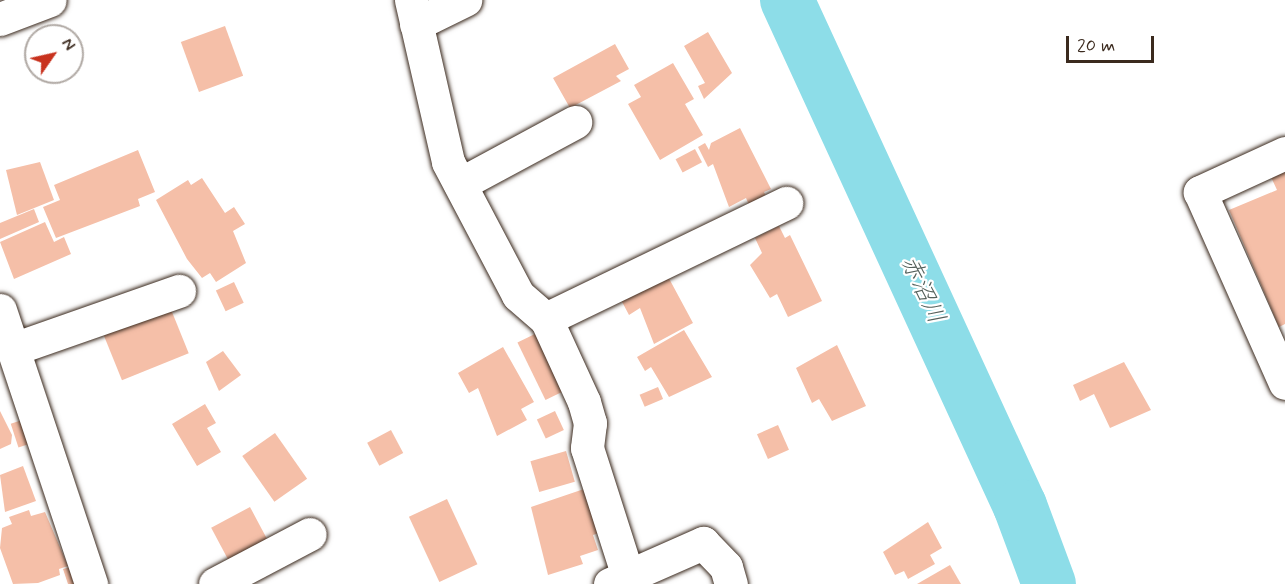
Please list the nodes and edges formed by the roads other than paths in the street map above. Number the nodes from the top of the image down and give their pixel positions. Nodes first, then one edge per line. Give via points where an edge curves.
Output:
1 (50, 0) edge
2 (465, 0) edge
3 (413, 12) edge
4 (0, 19) edge
5 (575, 122) dead end
6 (1285, 153) edge
7 (460, 184) junction
8 (786, 203) dead end
9 (179, 291) dead end
10 (0, 310) edge
11 (546, 319) junction
12 (13, 349) junction
13 (1285, 383) edge
14 (310, 534) dead end
15 (619, 579) edge
16 (91, 584) edge
17 (215, 584) edge
18 (731, 584) edge

1 - 4 street
2 - 3 street
3 - 7 street via 434,118
5 - 7 street
6 - 13 street via 1200,192
7 - 11 street via 518,295
8 - 11 street
9 - 12 street
10 - 12 street
11 - 15 street via 590,423 587,448
12 - 16 street
14 - 17 street
15 - 18 street via 703,543 726,567

